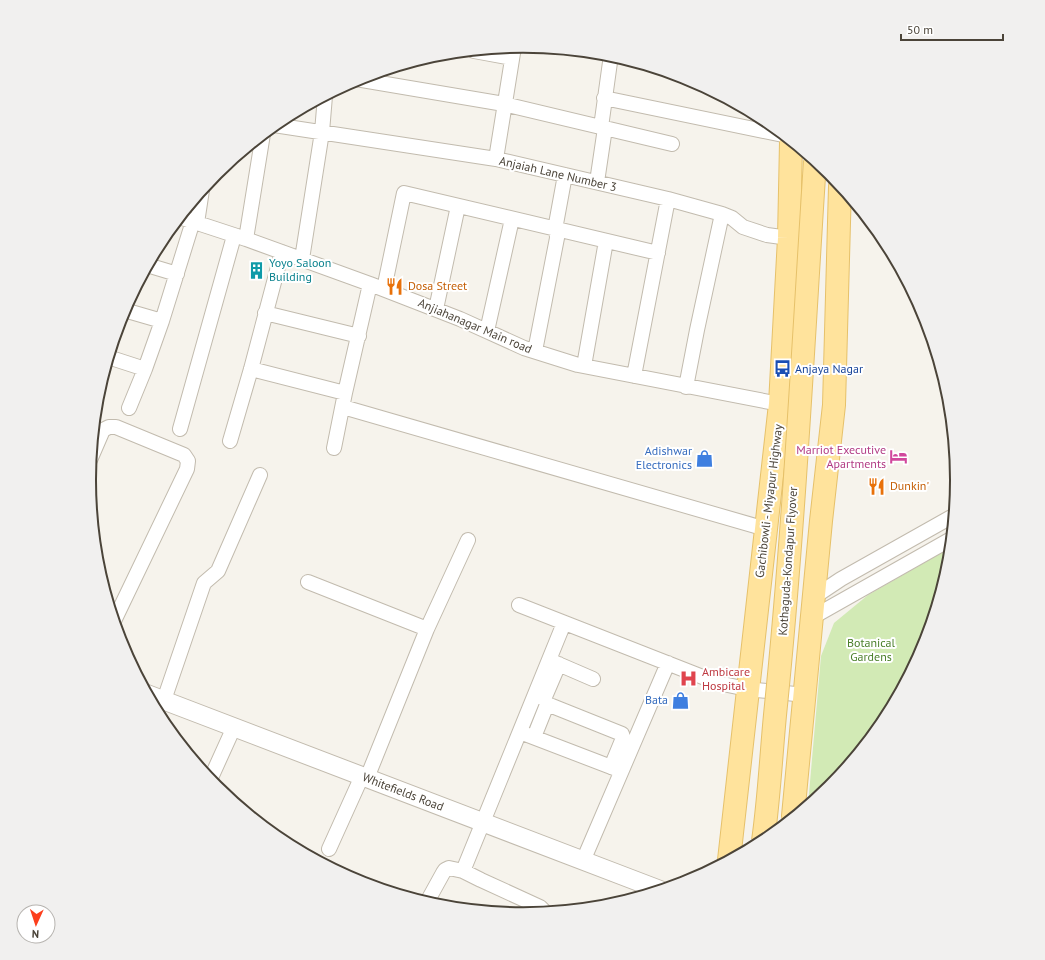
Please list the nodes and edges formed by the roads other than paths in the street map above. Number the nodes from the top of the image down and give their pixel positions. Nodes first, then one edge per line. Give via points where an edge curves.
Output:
1 (513, 53) edge
2 (610, 62) edge
3 (369, 82) edge
4 (604, 98) junction
5 (325, 102) edge
6 (504, 104) junction
7 (283, 126) edge
8 (603, 127) junction
9 (322, 132) junction
10 (770, 132) edge
11 (261, 143) edge
12 (672, 144) dead end
13 (791, 148) edge
14 (496, 159) junction
15 (814, 169) edge
16 (565, 175) junction
17 (597, 182) junction
18 (840, 194) edge
19 (668, 199) junction
20 (197, 203) edge
21 (458, 206) junction
22 (722, 214) junction
23 (512, 219) junction
24 (190, 221) edge
25 (556, 230) junction
26 (240, 238) junction
27 (789, 238) junction
28 (606, 241) junction
29 (282, 252) junction
30 (658, 253) junction
31 (302, 259) junction
32 (152, 267) edge
33 (177, 274) junction
34 (370, 284) junction
35 (384, 289) junction
36 (436, 309) junction
37 (130, 312) edge
38 (265, 313) junction
39 (162, 321) junction
40 (487, 331) junction
41 (359, 336) junction
42 (535, 351) junction
43 (113, 359) edge
44 (584, 366) junction
45 (145, 369) junction
46 (251, 369) junction
47 (634, 376) junction
48 (686, 386) junction
49 (344, 400) junction
50 (780, 404) junction
51 (129, 408) dead end
52 (180, 429) dead end
53 (230, 441) dead end
54 (97, 444) edge
55 (334, 448) dead end
56 (260, 475) dead end
57 (948, 519) edge
58 (766, 529) junction
59 (468, 540) dead end
60 (945, 543) edge
61 (308, 582) dead end
62 (519, 605) dead end
63 (813, 607) junction
64 (117, 614) edge
65 (564, 623) junction
66 (427, 629) junction
67 (668, 663) junction
68 (552, 665) junction
69 (593, 679) dead end
70 (747, 689) junction
71 (805, 695) junction
72 (155, 697) edge
73 (539, 697) junction
74 (164, 700) junction
75 (234, 727) junction
76 (520, 732) junction
77 (636, 736) junction
78 (534, 737) junction
79 (616, 769) junction
80 (213, 774) edge
81 (364, 777) junction
82 (794, 809) edge
83 (484, 822) junction
84 (765, 832) edge
85 (329, 849) dead end
86 (729, 854) edge
87 (583, 860) junction
88 (463, 870) junction
89 (651, 887) edge
90 (430, 897) edge
91 (539, 906) edge

1 - 6 street
2 - 4 street
3 - 6 street
4 - 8 street
4 - 10 street
5 - 9 street
6 - 8 street
6 - 14 street
7 - 9 street, Anjaiah Lane Number 3
8 - 12 street
8 - 17 street
9 - 14 street, Anjaiah Lane Number 3
9 - 31 street
11 - 26 street
13 - 27 main road, Gachibowli - Miyapur Highway
14 - 16 street, Anjaiah Lane Number 3
15 - 84 main road, Kothaguda-Kondapur Flyover, bridge via 785,616
16 - 17 street, Anjaiah Lane Number 3
16 - 25 street
17 - 19 street, Anjaiah Lane Number 3
18 - 63 main road via 834,405
19 - 22 street, Anjaiah Lane Number 3
19 - 30 street
20 - 24 street
21 - 23 street
21 - 35 street via 404,193
21 - 36 street
22 - 27 street, Anjaiah Lane Number 3 via 743,227 767,235
22 - 48 street
23 - 25 street
23 - 40 street
24 - 26 street, Anjiahanagar Main road
24 - 33 street
25 - 28 street
25 - 42 street via 557,238
26 - 29 street, Anjiahanagar Main road
26 - 52 street
27 - 50 main road, Gachibowli - Miyapur Highway
28 - 30 street
28 - 44 street
29 - 31 street, Anjiahanagar Main road
29 - 38 street
30 - 47 street
31 - 34 street, Anjiahanagar Main road
32 - 33 street
33 - 39 street
34 - 35 street, Anjiahanagar Main road
34 - 41 street
35 - 36 street, Anjiahanagar Main road
36 - 40 street, Anjiahanagar Main road
37 - 39 street
38 - 41 street
38 - 46 street
39 - 45 street
40 - 42 street, Anjiahanagar Main road
41 - 49 street
42 - 44 street, Anjiahanagar Main road
43 - 45 street
44 - 47 street, Anjiahanagar Main road
45 - 51 street
46 - 49 street
46 - 53 street
47 - 48 street, Anjiahanagar Main road
48 - 50 street, Anjiahanagar Main road
49 - 55 street
49 - 58 street
50 - 58 main road, Gachibowli - Miyapur Highway
54 - 64 street via 103,430 116,427 184,455 188,461 187,469
56 - 74 street via 218,571 204,583
57 - 63 street via 841,579
58 - 70 main road, Gachibowli - Miyapur Highway
59 - 66 street
60 - 63 street
61 - 66 street
62 - 65 street
63 - 71 main road
65 - 67 street
65 - 68 street
66 - 81 street
67 - 70 street via 718,683
67 - 77 street
68 - 69 street
68 - 73 street
70 - 71 street
70 - 86 main road, Gachibowli - Miyapur Highway
71 - 82 main road
72 - 74 street, Whitefields Road
73 - 76 street
73 - 77 street
74 - 75 street, Whitefields Road
75 - 80 street
75 - 81 street, Whitefields Road
76 - 78 street
76 - 83 street
77 - 79 street
78 - 79 street
78 - 79 street via 546,707 552,706 622,734
79 - 87 street
81 - 83 street, Whitefields Road
81 - 85 street
83 - 87 street, Whitefields Road
83 - 88 street
87 - 89 street, Whitefields Road
88 - 90 street via 445,870
88 - 91 street

